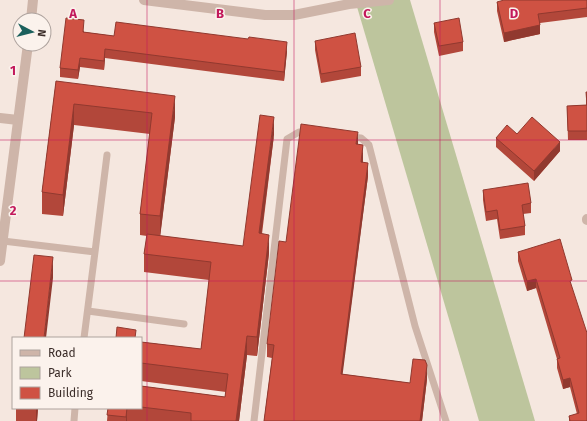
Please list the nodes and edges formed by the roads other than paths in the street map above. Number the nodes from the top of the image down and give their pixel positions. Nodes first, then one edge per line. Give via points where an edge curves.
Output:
1 (33, 0) edge
2 (144, 0) edge
3 (389, 0) edge
4 (32, 12) edge
5 (27, 52) edge
6 (0, 118) edge
7 (18, 120) junction
8 (315, 134) edge
9 (345, 137) edge
10 (107, 155) dead end
11 (3, 241) junction
12 (95, 252) junction
13 (0, 261) edge
14 (88, 311) junction
15 (184, 324) dead end
16 (84, 337) edge
17 (75, 409) edge
18 (74, 421) edge
19 (254, 421) edge
20 (446, 421) edge

1 - 4 street
2 - 3 street via 264,15 294,15 349,4
5 - 7 street
6 - 7 street
7 - 11 street
8 - 19 lane via 299,132 287,139
9 - 20 lane via 361,138 369,145 415,326
10 - 12 lane
11 - 12 lane
11 - 13 street
12 - 14 lane
14 - 15 lane
14 - 16 lane
17 - 18 lane

